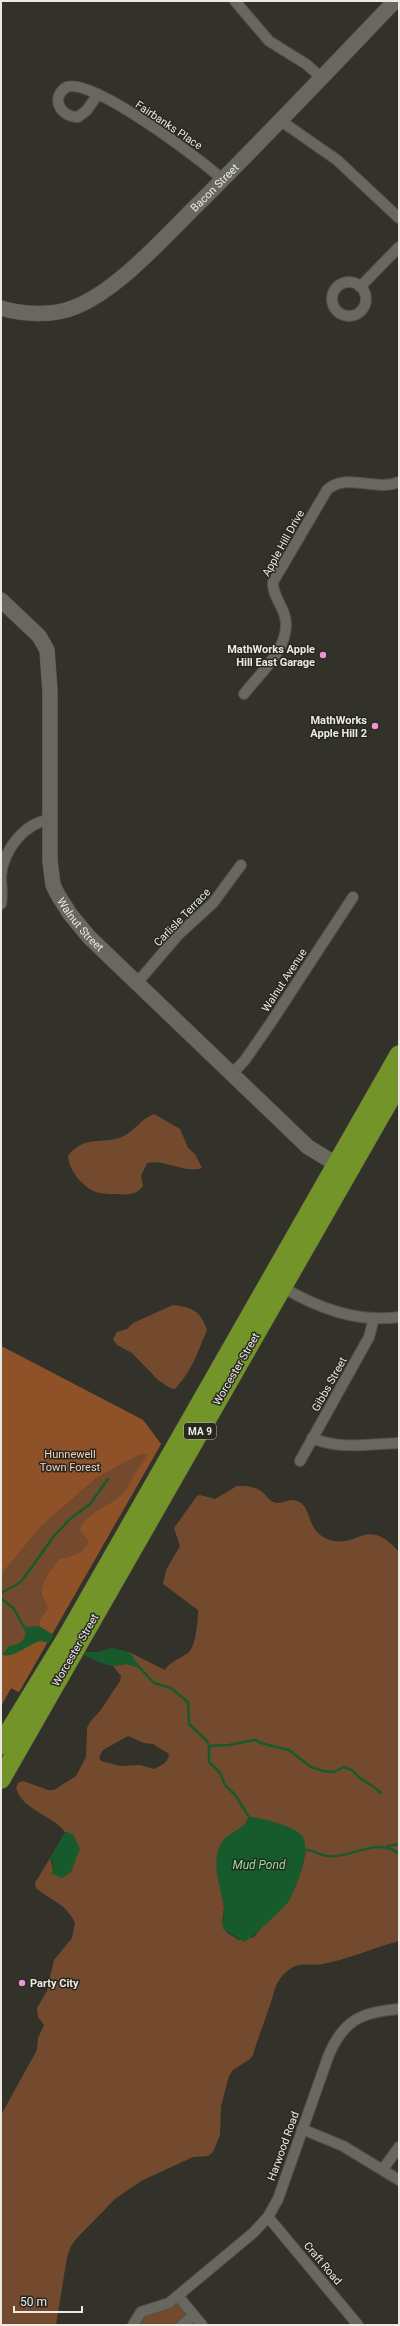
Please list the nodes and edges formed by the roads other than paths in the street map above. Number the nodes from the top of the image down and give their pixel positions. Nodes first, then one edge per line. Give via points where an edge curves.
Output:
1 (235, 1) edge
2 (395, 1) edge
3 (322, 78) junction
4 (98, 94) dead end
5 (281, 121) junction
6 (223, 180) junction
7 (399, 218) edge
8 (399, 247) edge
9 (360, 287) dead end
10 (1, 308) edge
11 (399, 482) edge
12 (1, 600) edge
13 (244, 694) dead end
14 (49, 820) junction
15 (242, 865) dead end
16 (353, 897) dead end
17 (1, 904) edge
18 (136, 984) junction
19 (399, 1055) edge
20 (232, 1074) junction
21 (399, 1083) edge
22 (336, 1164) junction
23 (282, 1287) junction
24 (399, 1317) edge
25 (374, 1318) junction
26 (312, 1438) junction
27 (399, 1443) edge
28 (300, 1461) dead end
29 (1, 1745) edge
30 (1, 1779) edge
31 (399, 2009) edge
32 (302, 2130) junction
33 (399, 2147) edge
34 (383, 2169) junction
35 (399, 2180) edge
36 (268, 2217) junction
37 (178, 2296) junction
38 (194, 2315) junction
39 (133, 2325) edge
40 (182, 2325) edge
41 (202, 2325) edge
42 (358, 2325) edge

1 - 3 street via 269,41
2 - 3 street, Bacon Street
3 - 5 street, Bacon Street
4 - 6 street, Fairbanks Place via 176,142
5 - 6 street, Bacon Street
5 - 7 street via 342,164
6 - 10 street, Bacon Street via 129,270 85,303 53,312
8 - 9 street
11 - 13 street, Apple Hill Drive via 380,485 337,483 327,490 273,582 274,593 285,616 284,639
12 - 14 street, Walnut Street via 39,636 47,650 50,691
14 - 17 street via 31,826 16,840 8,853 2,866
14 - 18 street, Walnut Street via 50,861 53,885 58,895 85,932
15 - 18 street, Carlisle Terrace via 213,903 188,925
16 - 20 street, Walnut Avenue via 270,1024
18 - 20 street, Walnut Street
19 - 22 highway, Worcester Street / MA 9
20 - 22 street, Walnut Street via 308,1147
21 - 23 highway, Worcester Street / MA 9
22 - 29 highway, Worcester Street / MA 9 via 67,1637
23 - 25 street via 331,1310
23 - 30 highway, Worcester Street / MA 9
24 - 25 street
25 - 26 street, Gibbs Street via 369,1337
26 - 27 street via 333,1445
26 - 28 street, Gibbs Street
31 - 32 street, Harwood Road via 363,2015 345,2027 333,2046
32 - 34 street via 343,2146
32 - 36 street, Harwood Road via 278,2199
33 - 34 street
34 - 35 street
36 - 37 street, Harwood Road via 253,2233
36 - 42 street, Craft Road
37 - 38 street
37 - 39 street, Harwood Road via 164,2306 144,2310 137,2316
38 - 40 street
38 - 41 street

